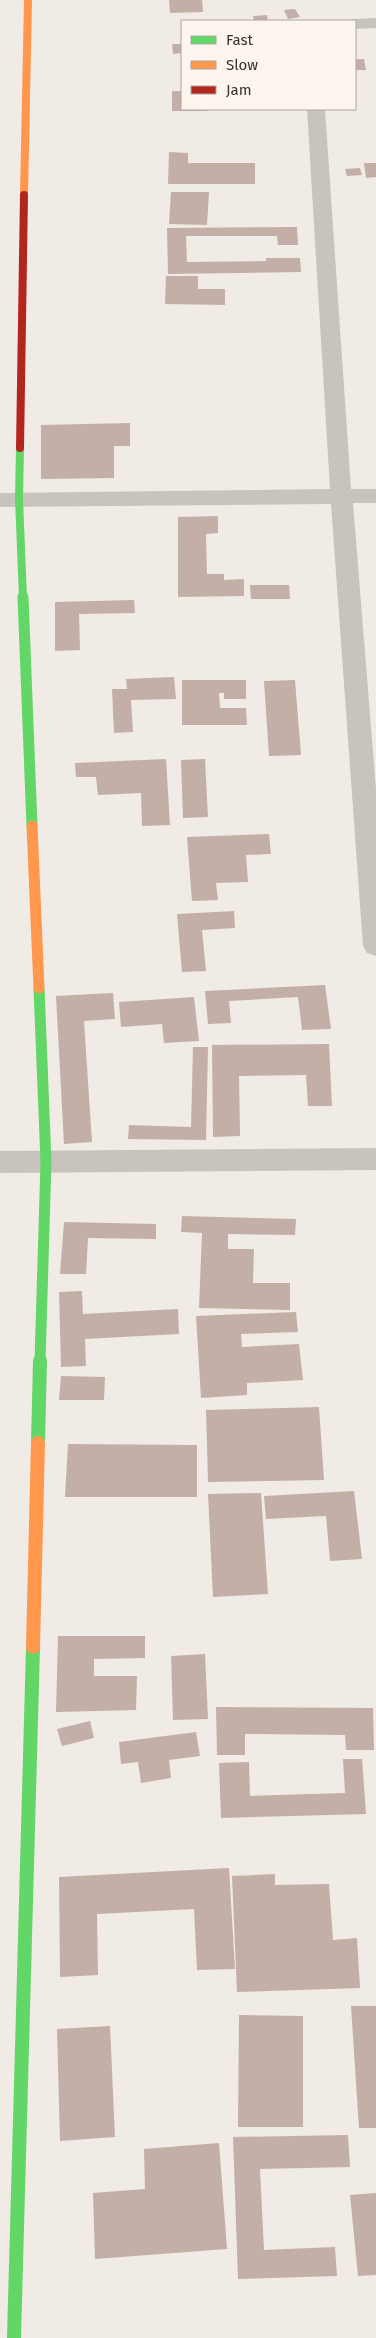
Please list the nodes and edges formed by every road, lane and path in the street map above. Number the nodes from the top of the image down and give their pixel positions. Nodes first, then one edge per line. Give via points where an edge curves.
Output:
1 (28, 0) edge
2 (376, 23) edge
3 (356, 24) edge
4 (316, 110) edge
5 (341, 496) junction
6 (376, 496) edge
7 (10, 499) edge
8 (376, 946) edge
9 (376, 1159) edge
10 (0, 1162) edge
11 (46, 1162) junction
12 (14, 2338) edge

1 - 7 street
2 - 3 street
4 - 5 street
5 - 6 street
5 - 7 street
5 - 8 street
7 - 11 street
9 - 11 street
10 - 11 street
11 - 12 street

